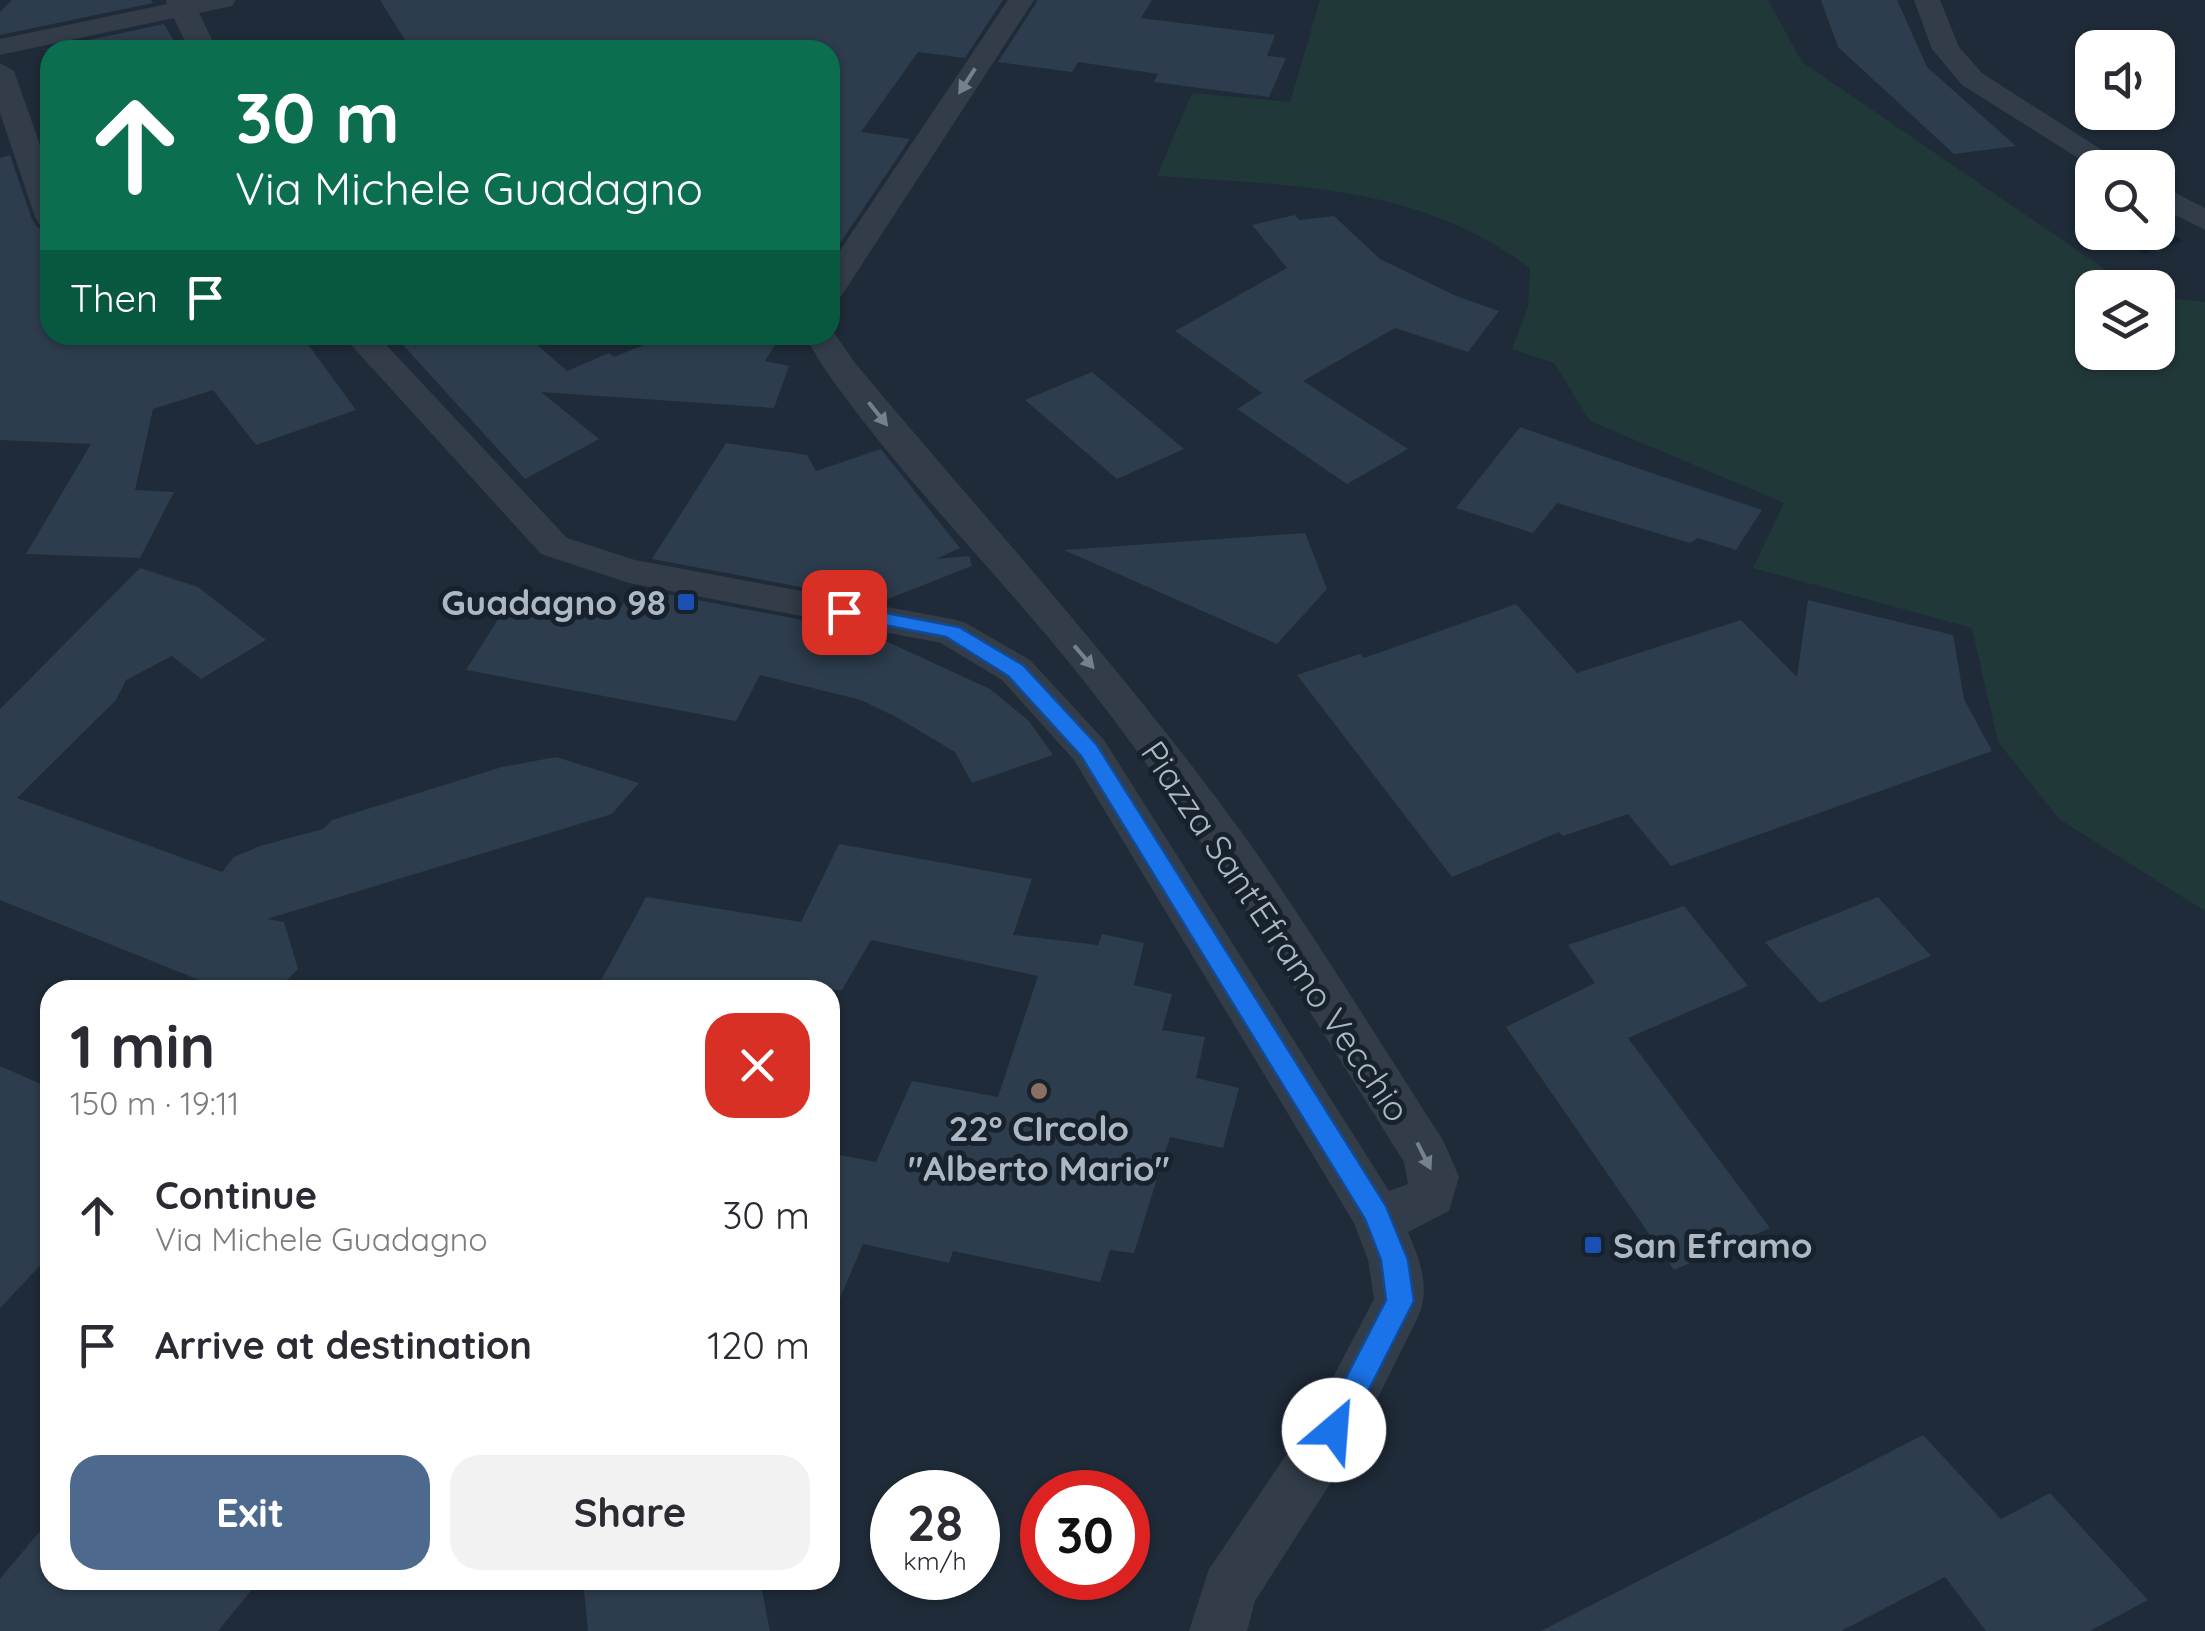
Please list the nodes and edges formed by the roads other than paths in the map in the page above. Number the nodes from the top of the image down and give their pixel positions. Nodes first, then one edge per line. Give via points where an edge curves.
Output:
1 (222, 0) edge
2 (1021, 0) edge
3 (1928, 0) edge
4 (181, 4) edge
5 (198, 40) edge
6 (0, 47) edge
7 (0, 72) edge
8 (2086, 150) edge
9 (40, 188) edge
10 (2175, 203) edge
11 (2205, 221) edge
12 (840, 274) edge
13 (369, 345) edge
14 (827, 345) edge
15 (1376, 1214) junction
16 (1218, 1631) edge

1 - 4 street
2 -> 12 street
3 - 8 street via 1946,49 1972,79
4 - 5 street
4 - 6 street
7 - 9 street
10 - 11 street
13 - 15 street via 554,546 628,571 952,632 1016,670 1089,750
14 -> 15 street, Piazza Sant'Eframo Vecchio via 840,368 1089,661 1226,844 1426,1155 1434,1177 1431,1196 1407,1211
15 - 16 street via 1394,1260 1400,1301 1334,1430 1229,1589

